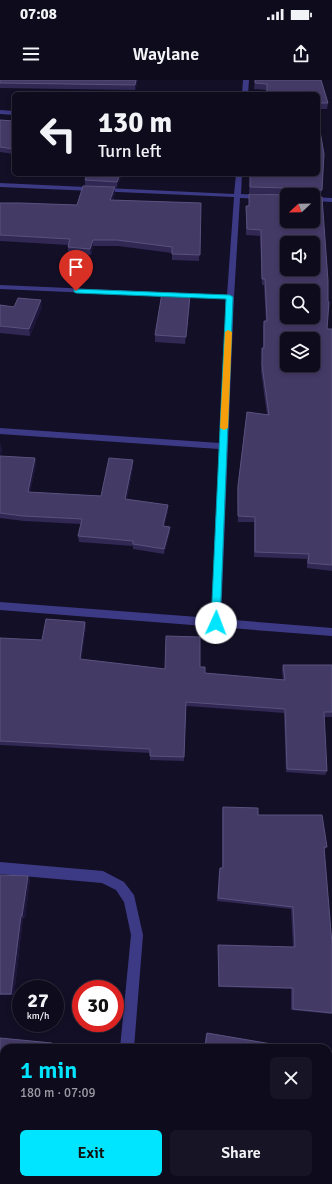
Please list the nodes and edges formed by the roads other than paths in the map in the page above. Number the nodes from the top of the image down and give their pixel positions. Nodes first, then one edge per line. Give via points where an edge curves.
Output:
1 (246, 80) edge
2 (245, 92) edge
3 (0, 112) edge
4 (12, 113) edge
5 (239, 176) edge
6 (0, 185) edge
7 (237, 196) junction
8 (280, 198) edge
9 (320, 199) edge
10 (332, 200) edge
11 (0, 287) edge
12 (230, 297) junction
13 (0, 431) edge
14 (224, 446) junction
15 (0, 606) edge
16 (216, 623) junction
17 (332, 632) edge
18 (0, 868) edge
19 (127, 1044) edge

1 - 2 street
3 - 4 street
5 - 7 street
6 - 7 street
7 - 8 street
7 - 12 street
9 - 10 street
11 - 12 street
12 - 14 street
13 - 14 street
14 - 16 street
15 - 16 street
16 - 17 street
18 - 19 street via 103,876 120,886 130,899 137,935

